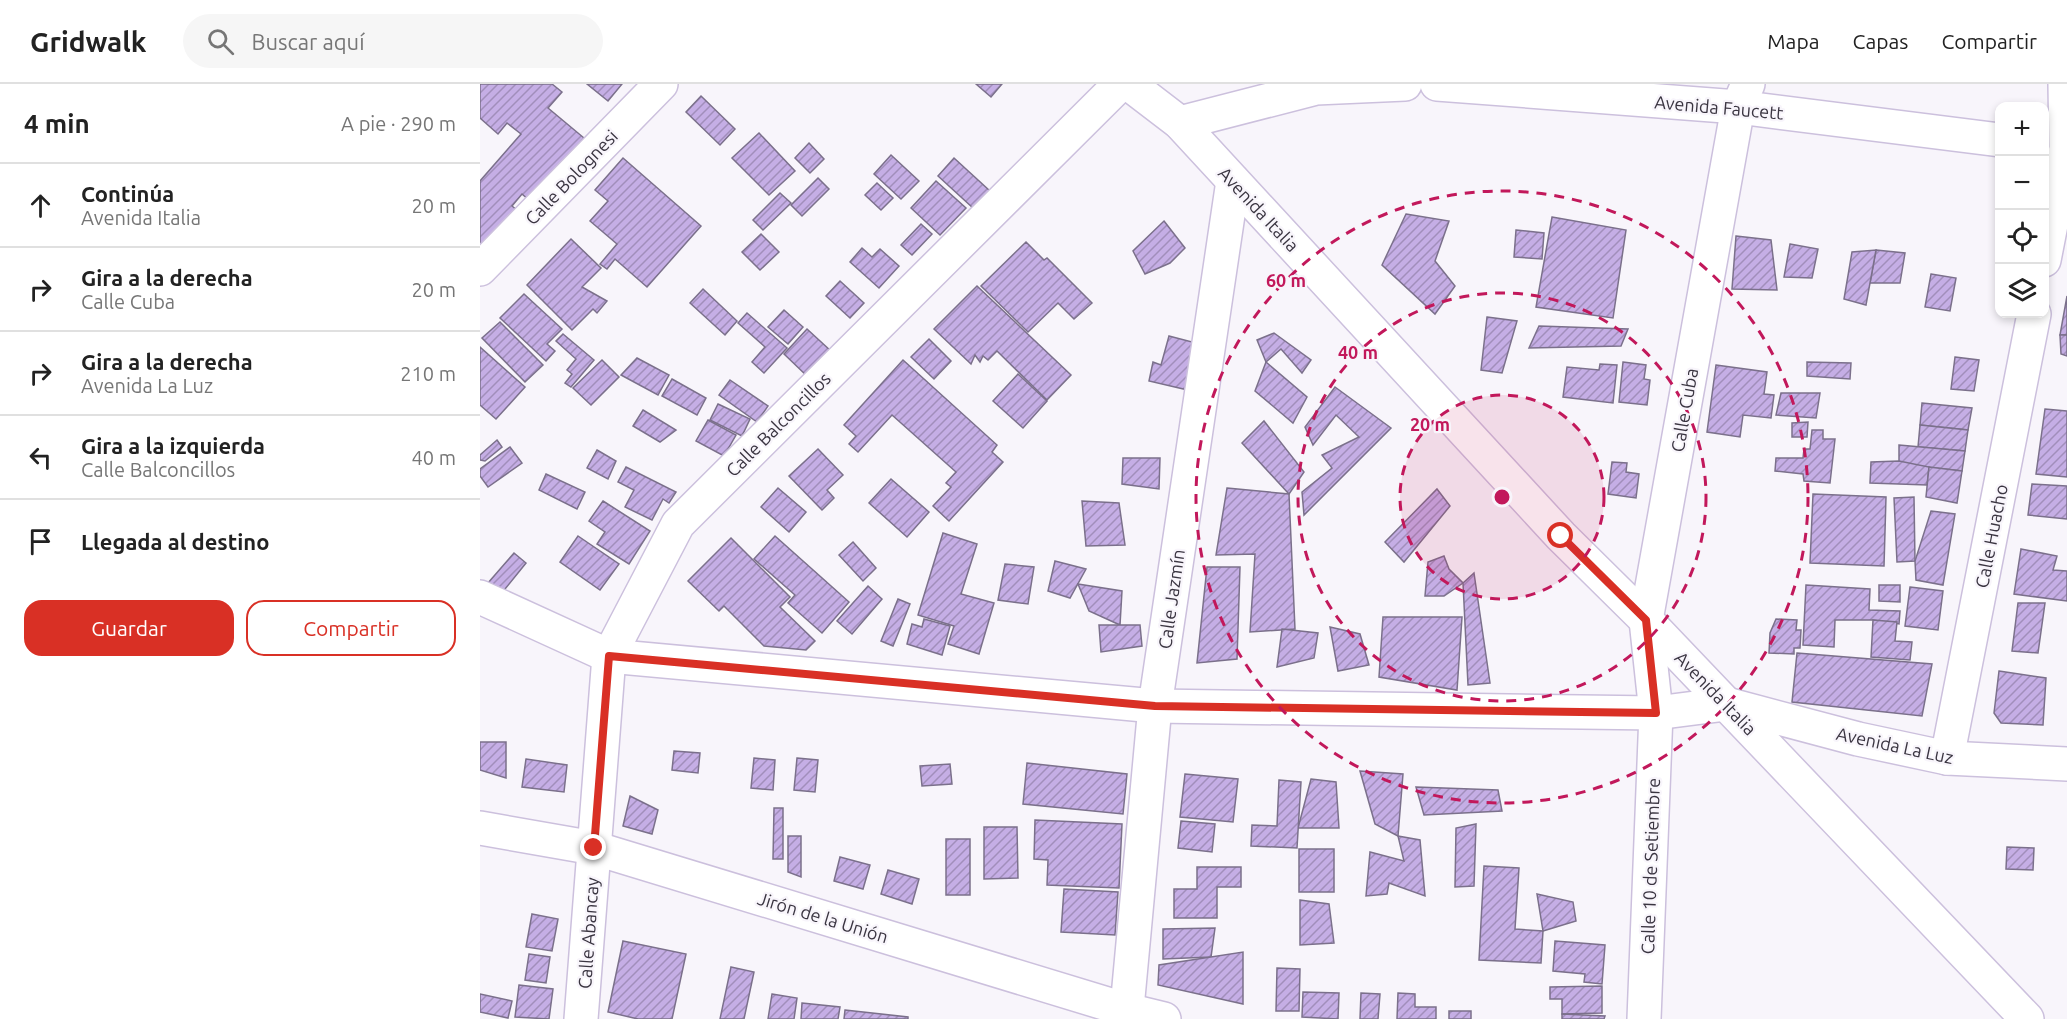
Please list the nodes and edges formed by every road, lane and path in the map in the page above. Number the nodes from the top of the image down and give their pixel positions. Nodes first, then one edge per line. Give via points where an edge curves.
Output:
1 (662, 84) edge
2 (1120, 84) edge
3 (1129, 84) edge
4 (1405, 84) edge
5 (1437, 84) edge
6 (2065, 84) edge
7 (1265, 94) edge
8 (1743, 95) edge
9 (1180, 123) junction
10 (1995, 139) edge
11 (2049, 146) edge
12 (2067, 148) edge
13 (1233, 181) junction
14 (2049, 236) edge
15 (480, 269) edge
16 (2033, 318) edge
17 (480, 597) edge
18 (1646, 620) junction
19 (609, 656) junction
20 (1726, 704) junction
21 (1155, 706) junction
22 (1656, 713) junction
23 (1947, 758) junction
24 (2067, 764) edge
25 (480, 828) edge
26 (594, 848) junction
27 (1126, 1014) edge
28 (581, 1019) edge
29 (1164, 1019) edge
30 (1644, 1019) edge
31 (2027, 1019) edge

1 - 15 street, Calle Bolognesi
2 - 19 street, Calle Balconcillos via 678,524
3 - 9 street, Avenida Italia
4 - 7 street
5 - 8 street, Avenida Faucett
6 - 12 street
7 - 9 street
8 - 10 street, Avenida Faucett
8 - 18 street, Calle Cuba
9 - 13 street, Avenida Italia
11 - 12 street
12 - 14 street
13 - 18 street, Avenida Italia via 1561,536
13 - 21 street, Calle Jazmín
16 - 23 street, Calle Huacho
17 - 19 street
18 - 20 street, Avenida Italia
18 - 22 street, Calle Cuba
19 - 21 street
19 - 26 street, Calle Balconcillos
20 - 22 street
20 - 23 street, Avenida La Luz
20 - 31 street, Avenida Italia
21 - 22 street
21 - 27 street, Calle Jazmín
22 - 30 street, Calle 10 de Setiembre
23 - 24 street, Avenida La Luz
25 - 26 street, Jirón de la Unión
26 - 27 street, Jirón de la Unión
26 - 28 street, Calle Abancay
27 - 29 street, Jirón de la Unión

